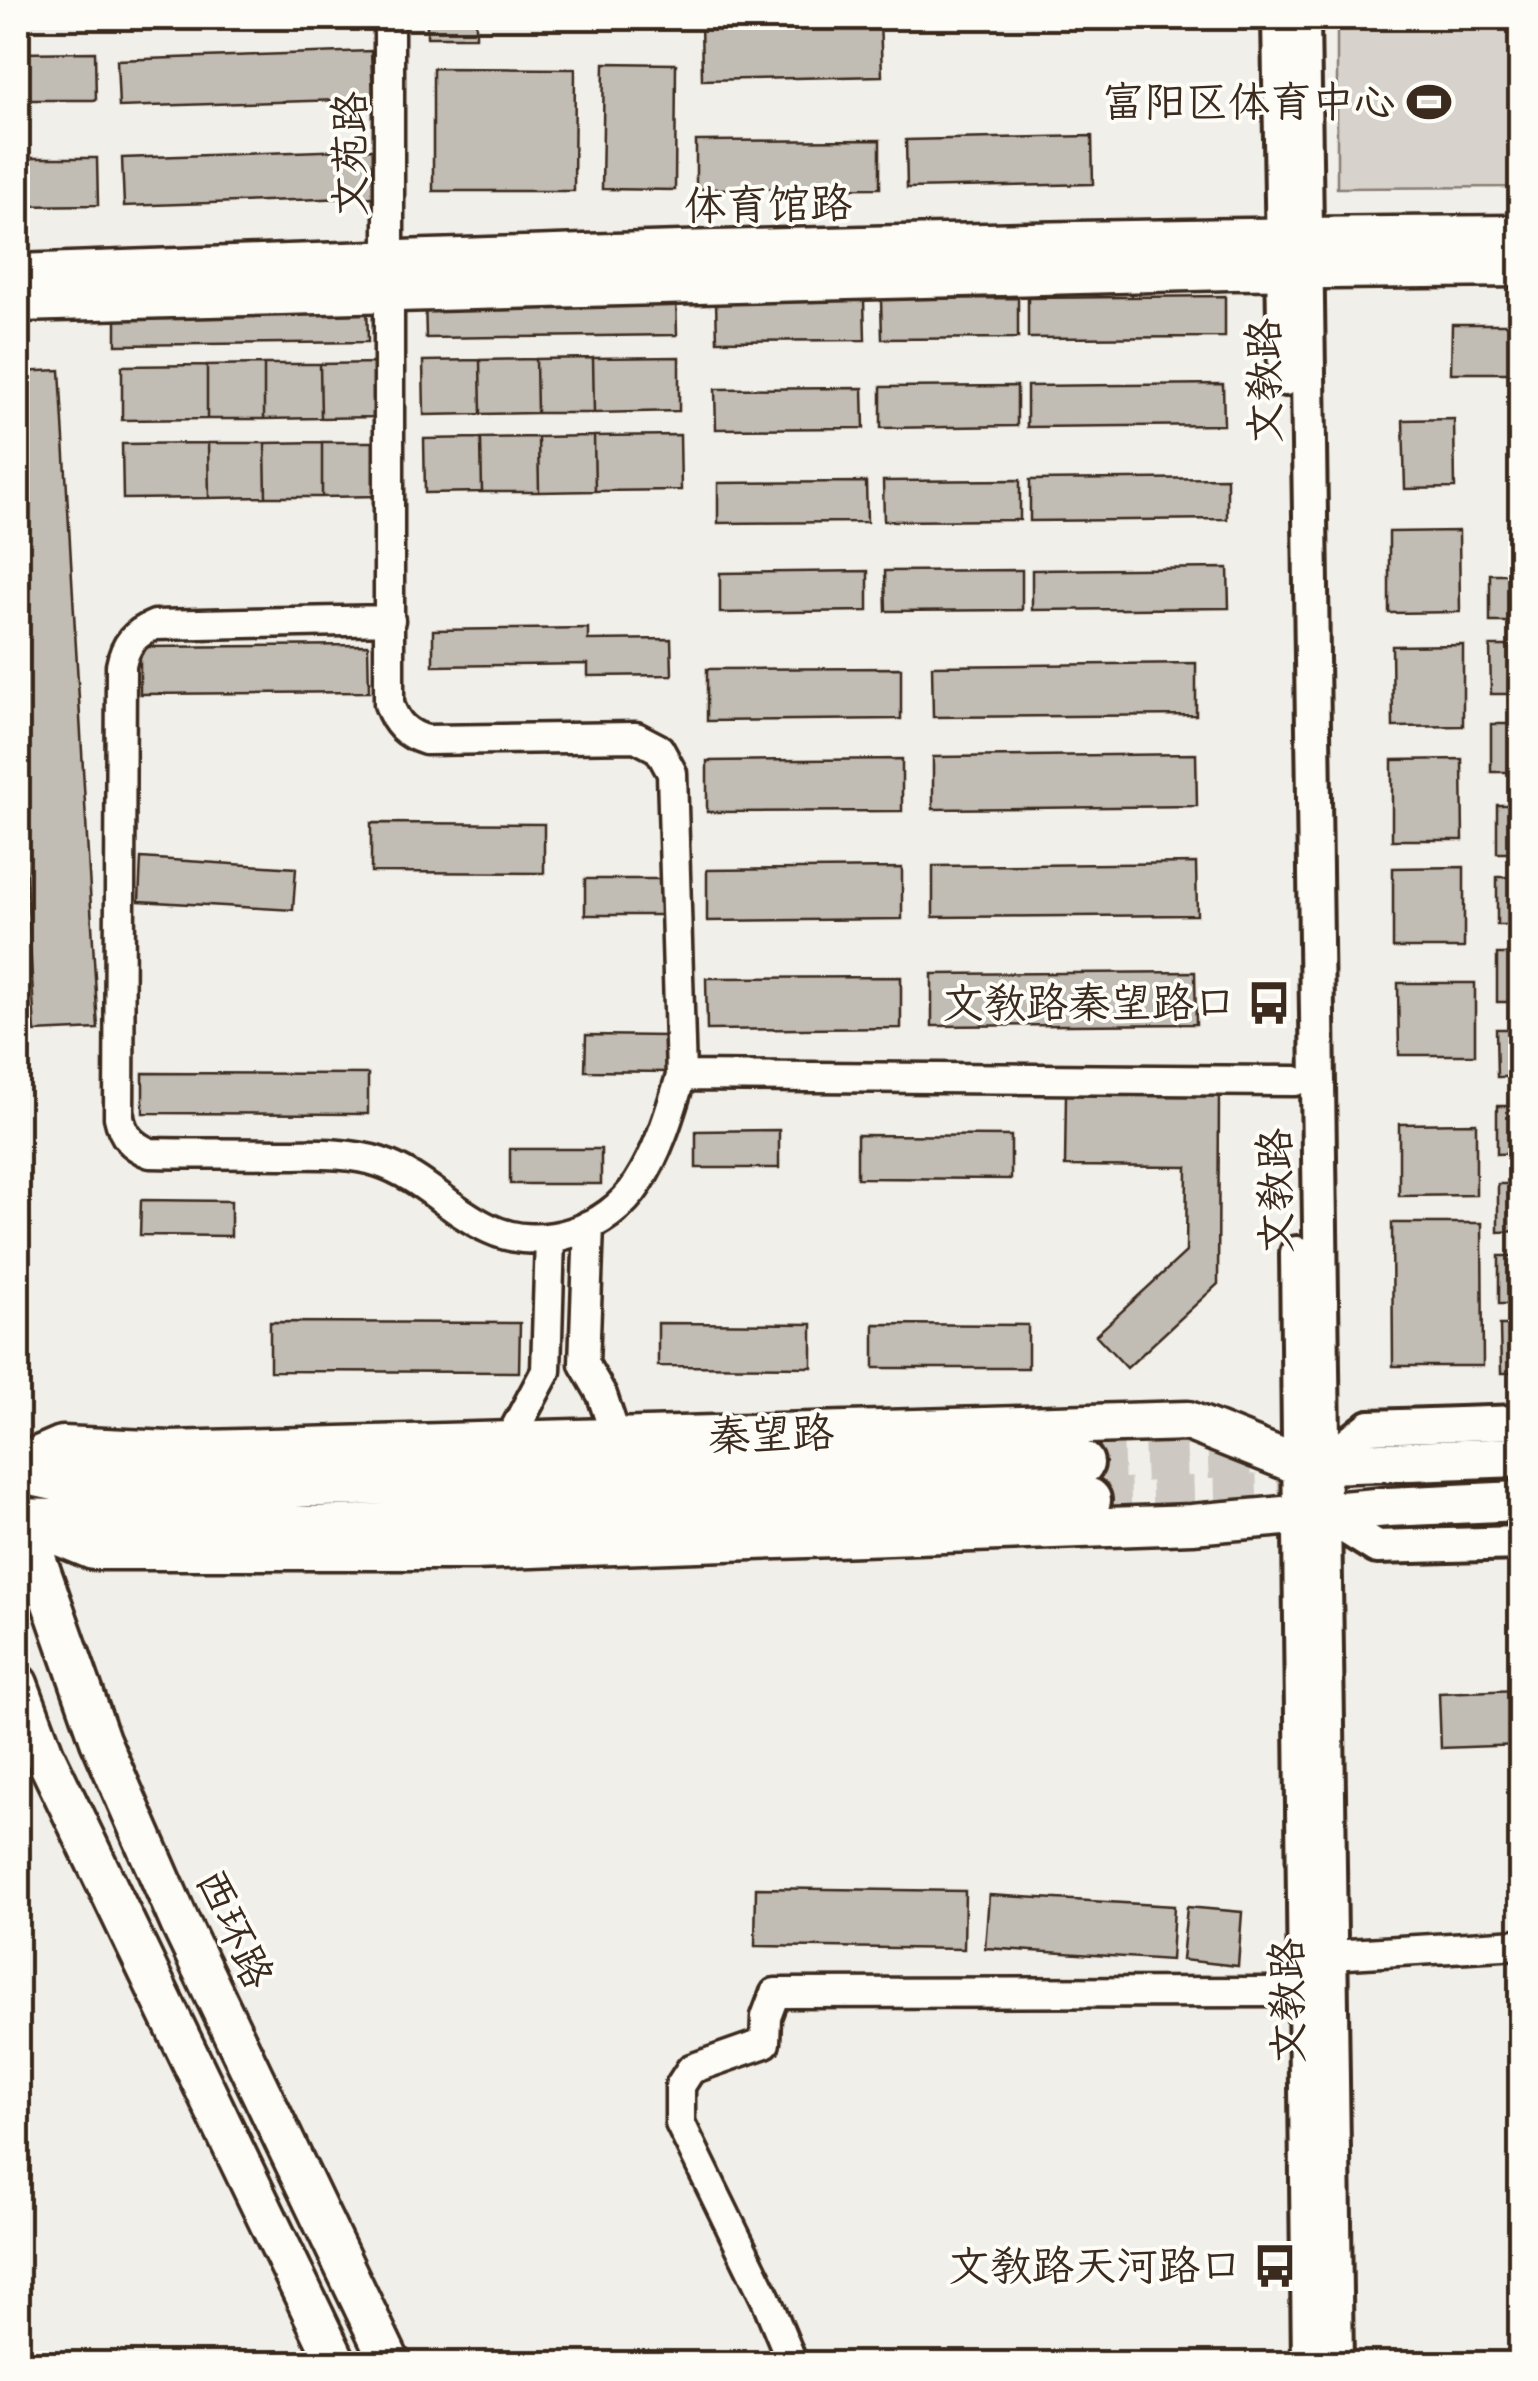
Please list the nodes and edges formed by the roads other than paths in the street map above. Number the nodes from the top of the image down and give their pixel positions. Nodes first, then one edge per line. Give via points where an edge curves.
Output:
1 (389, 18) edge
2 (1279, 18) edge
3 (1304, 18) edge
4 (1520, 236) edge
5 (1294, 253) junction
6 (1520, 267) edge
7 (18, 274) edge
8 (391, 275) junction
9 (18, 302) edge
10 (390, 620) junction
11 (681, 1076) junction
12 (1296, 1081) junction
13 (589, 1225) junction
14 (550, 1238) junction
15 (1520, 1422) edge
16 (617, 1440) junction
17 (508, 1442) junction
18 (1520, 1456) edge
19 (1310, 1465) junction
20 (18, 1468) edge
21 (1520, 1501) edge
22 (19, 1514) edge
23 (1312, 1514) junction
24 (1520, 1542) edge
25 (18, 1684) edge
26 (1520, 1944) edge
27 (1330, 1955) junction
28 (1304, 1992) junction
29 (787, 2362) edge
30 (338, 2364) edge
31 (390, 2364) edge
32 (1308, 2364) edge
33 (1336, 2364) edge

1 - 8 street, 文苑路
2 - 5 street, 文教路
3 - 5 street, 文教路
4 - 5 main road, 体育馆路
5 - 6 main road, 体育馆路
5 - 8 main road, 体育馆路
5 - 12 street, 文教路
5 - 19 street, 文教路
7 - 8 main road, 体育馆路
8 - 9 main road, 体育馆路
8 - 10 street, 文苑路
10 - 11 street, 文苑路 via 389,704 413,736 636,736 668,760
10 - 14 street via 156,625 124,652 122,1129 150,1152 333,1154 378,1162 420,1180 492,1230
11 - 12 street
11 - 13 street via 638,1184 610,1214
12 - 19 street, 文教路
13 - 14 street
13 - 16 street via 584,1364
14 - 17 street via 546,1371
15 - 19 street via 1370,1427
16 - 17 main road, 秦望路
16 - 19 main road, 秦望路 via 1188,1421
17 - 20 main road, 秦望路 via 170,1451 62,1446
18 - 19 main road, 秦望路
19 - 23 street, 文教路
20 - 22 main road, 秦望路 via 74,1483 214,1488 1086,1482 308,1528
21 - 23 main road
22 - 23 main road via 93,1550 437,1550 1192,1524
22 - 31 main road, 西环路 via 108,1758
23 - 24 street via 1377,1547
23 - 27 street, 文教路
23 - 28 street, 文教路
25 - 30 main road via 44,1754
26 - 27 street
27 - 33 street, 文教路
28 - 29 street via 775,1993 765,2043 691,2069 680,2086 680,2123 766,2299
28 - 32 street, 文教路

